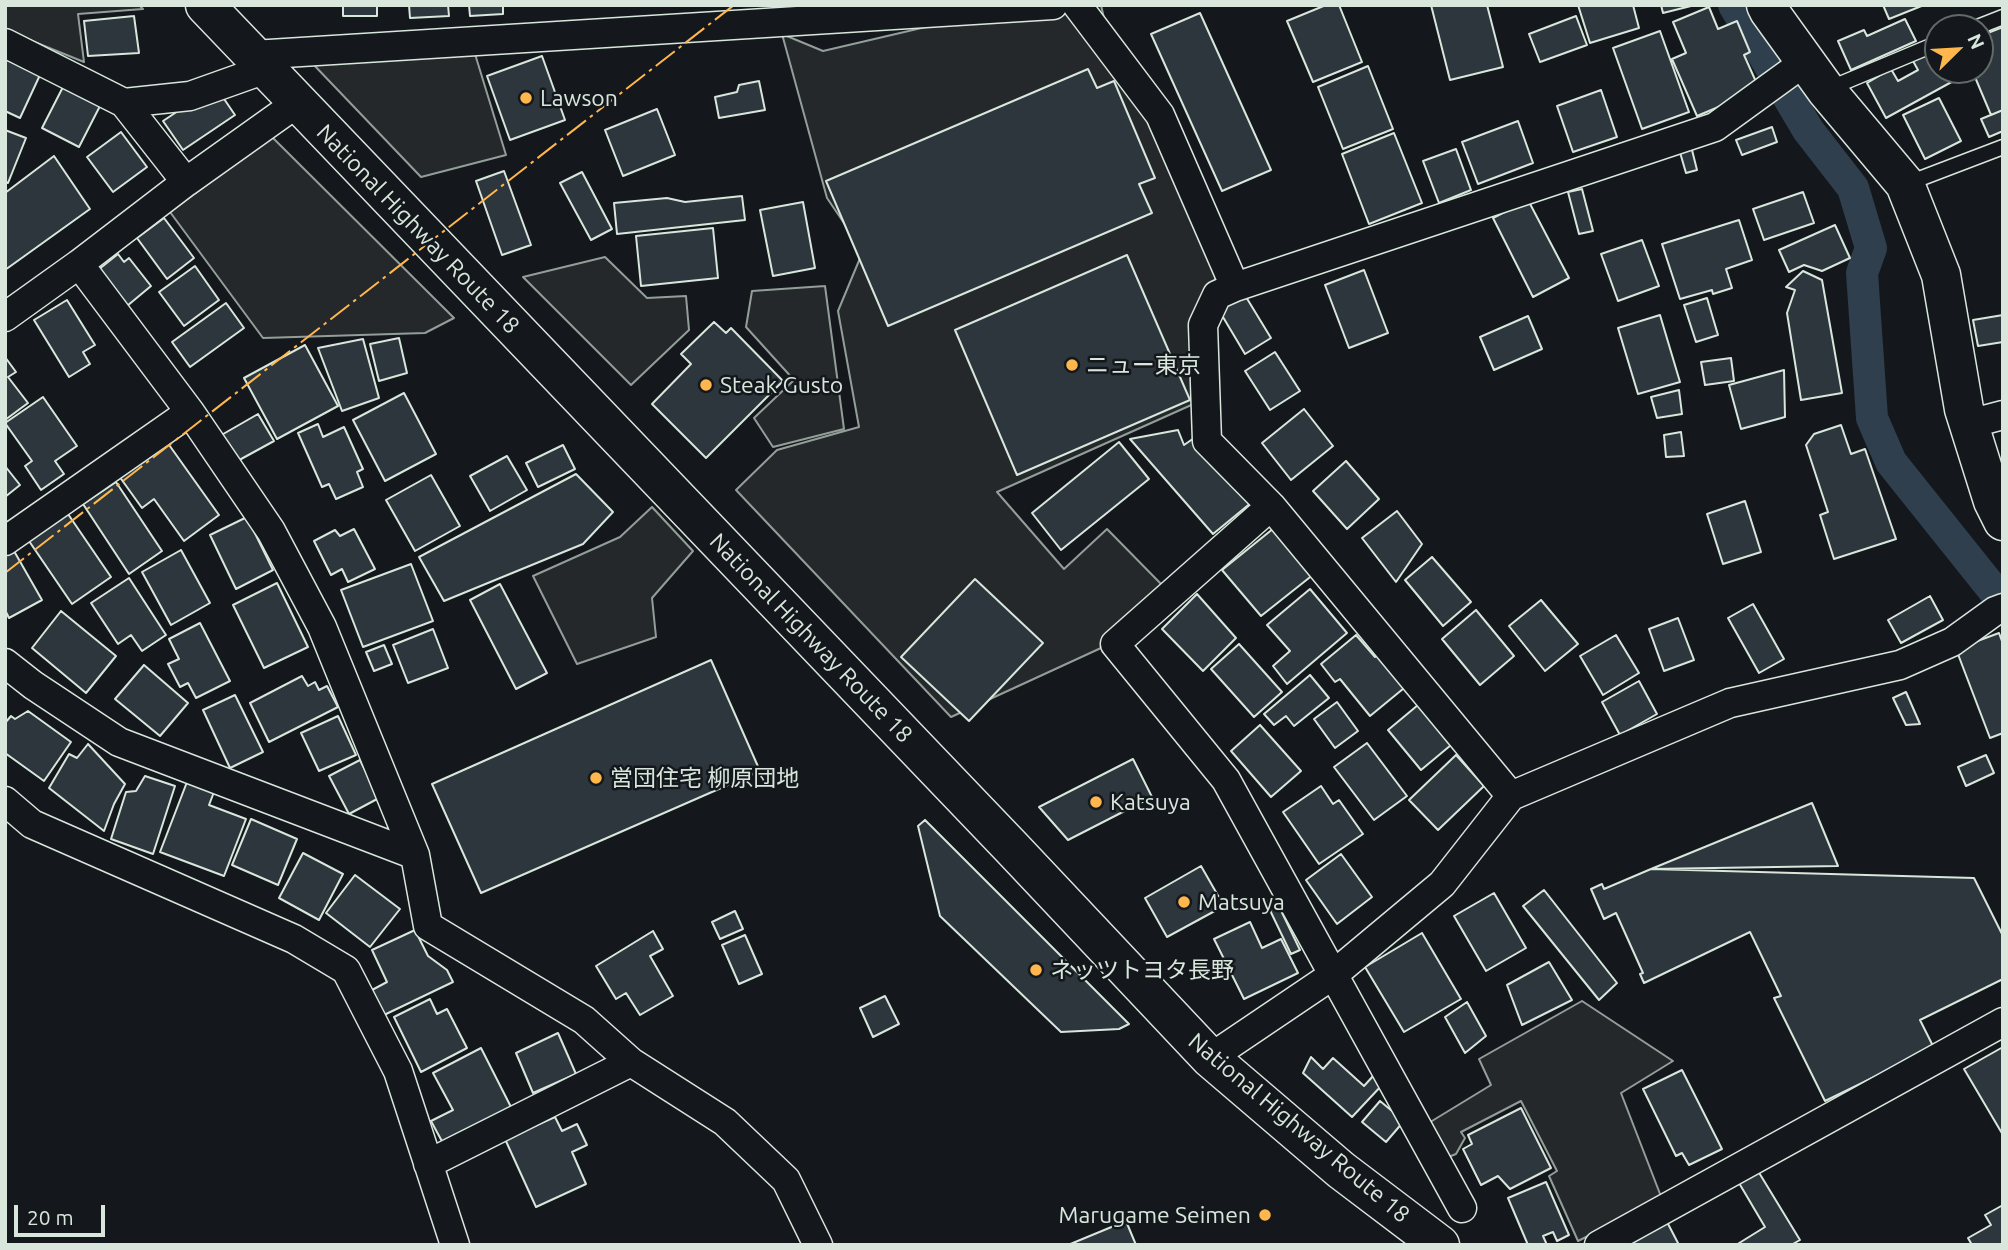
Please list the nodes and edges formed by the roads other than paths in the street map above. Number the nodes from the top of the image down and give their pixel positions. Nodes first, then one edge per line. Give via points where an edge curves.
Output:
1 (205, 5) edge
2 (1077, 5) edge
3 (1766, 5) edge
4 (1044, 6) edge
5 (680, 17) edge
6 (5, 43) edge
7 (1924, 46) edge
8 (259, 62) junction
9 (1808, 74) junction
10 (124, 103) junction
11 (297, 103) junction
12 (2003, 147) edge
13 (186, 182) junction
14 (1905, 184) junction
15 (79, 264) junction
16 (1235, 287) junction
17 (5, 317) edge
18 (190, 412) junction
19 (1986, 420) edge
20 (1271, 506) junction
21 (2003, 522) edge
22 (5, 541) edge
23 (1999, 609) edge
24 (5, 663) edge
25 (1511, 796) junction
26 (5, 800) edge
27 (415, 855) junction
28 (1333, 975) junction
29 (2003, 1022) edge
30 (1210, 1058) junction
31 (631, 1062) junction
32 (428, 1164) junction
33 (1462, 1208) dead end
34 (455, 1245) edge
35 (818, 1245) edge
36 (1440, 1245) edge
37 (1599, 1245) edge

1 - 8 main road, National Highway Route 18
2 - 16 street via 1160,116
3 - 9 main road
4 - 5 street
5 - 8 street
6 - 10 street
7 - 9 lane
8 - 10 street via 190,96
8 - 11 main road, National Highway Route 18
9 - 14 main road
9 - 16 street via 1768,89 1715,127
10 - 13 street
11 - 13 street
11 - 30 main road, National Highway Route 18
12 - 14 lane
13 - 15 street
14 - 19 main road via 1941,275 1964,409
15 - 17 street
15 - 18 street
16 - 20 street via 1217,295 1203,325 1207,441
18 - 22 street
18 - 27 street via 271,531 322,627
19 - 21 main road via 1993,501
20 - 25 street
20 - 28 street via 1115,644 1226,780
23 - 25 street via 1952,642 1900,665 1730,703
24 - 27 street via 120,742
25 - 28 street via 1442,884
26 - 32 street via 32,824 294,939 346,971 398,1071
27 - 31 street via 428,926 584,1020
28 - 30 street
28 - 33 street
29 - 37 street
30 - 36 main road, National Highway Route 18 via 1341,1170
31 - 32 street
31 - 35 street via 725,1122 786,1180
32 - 34 street

